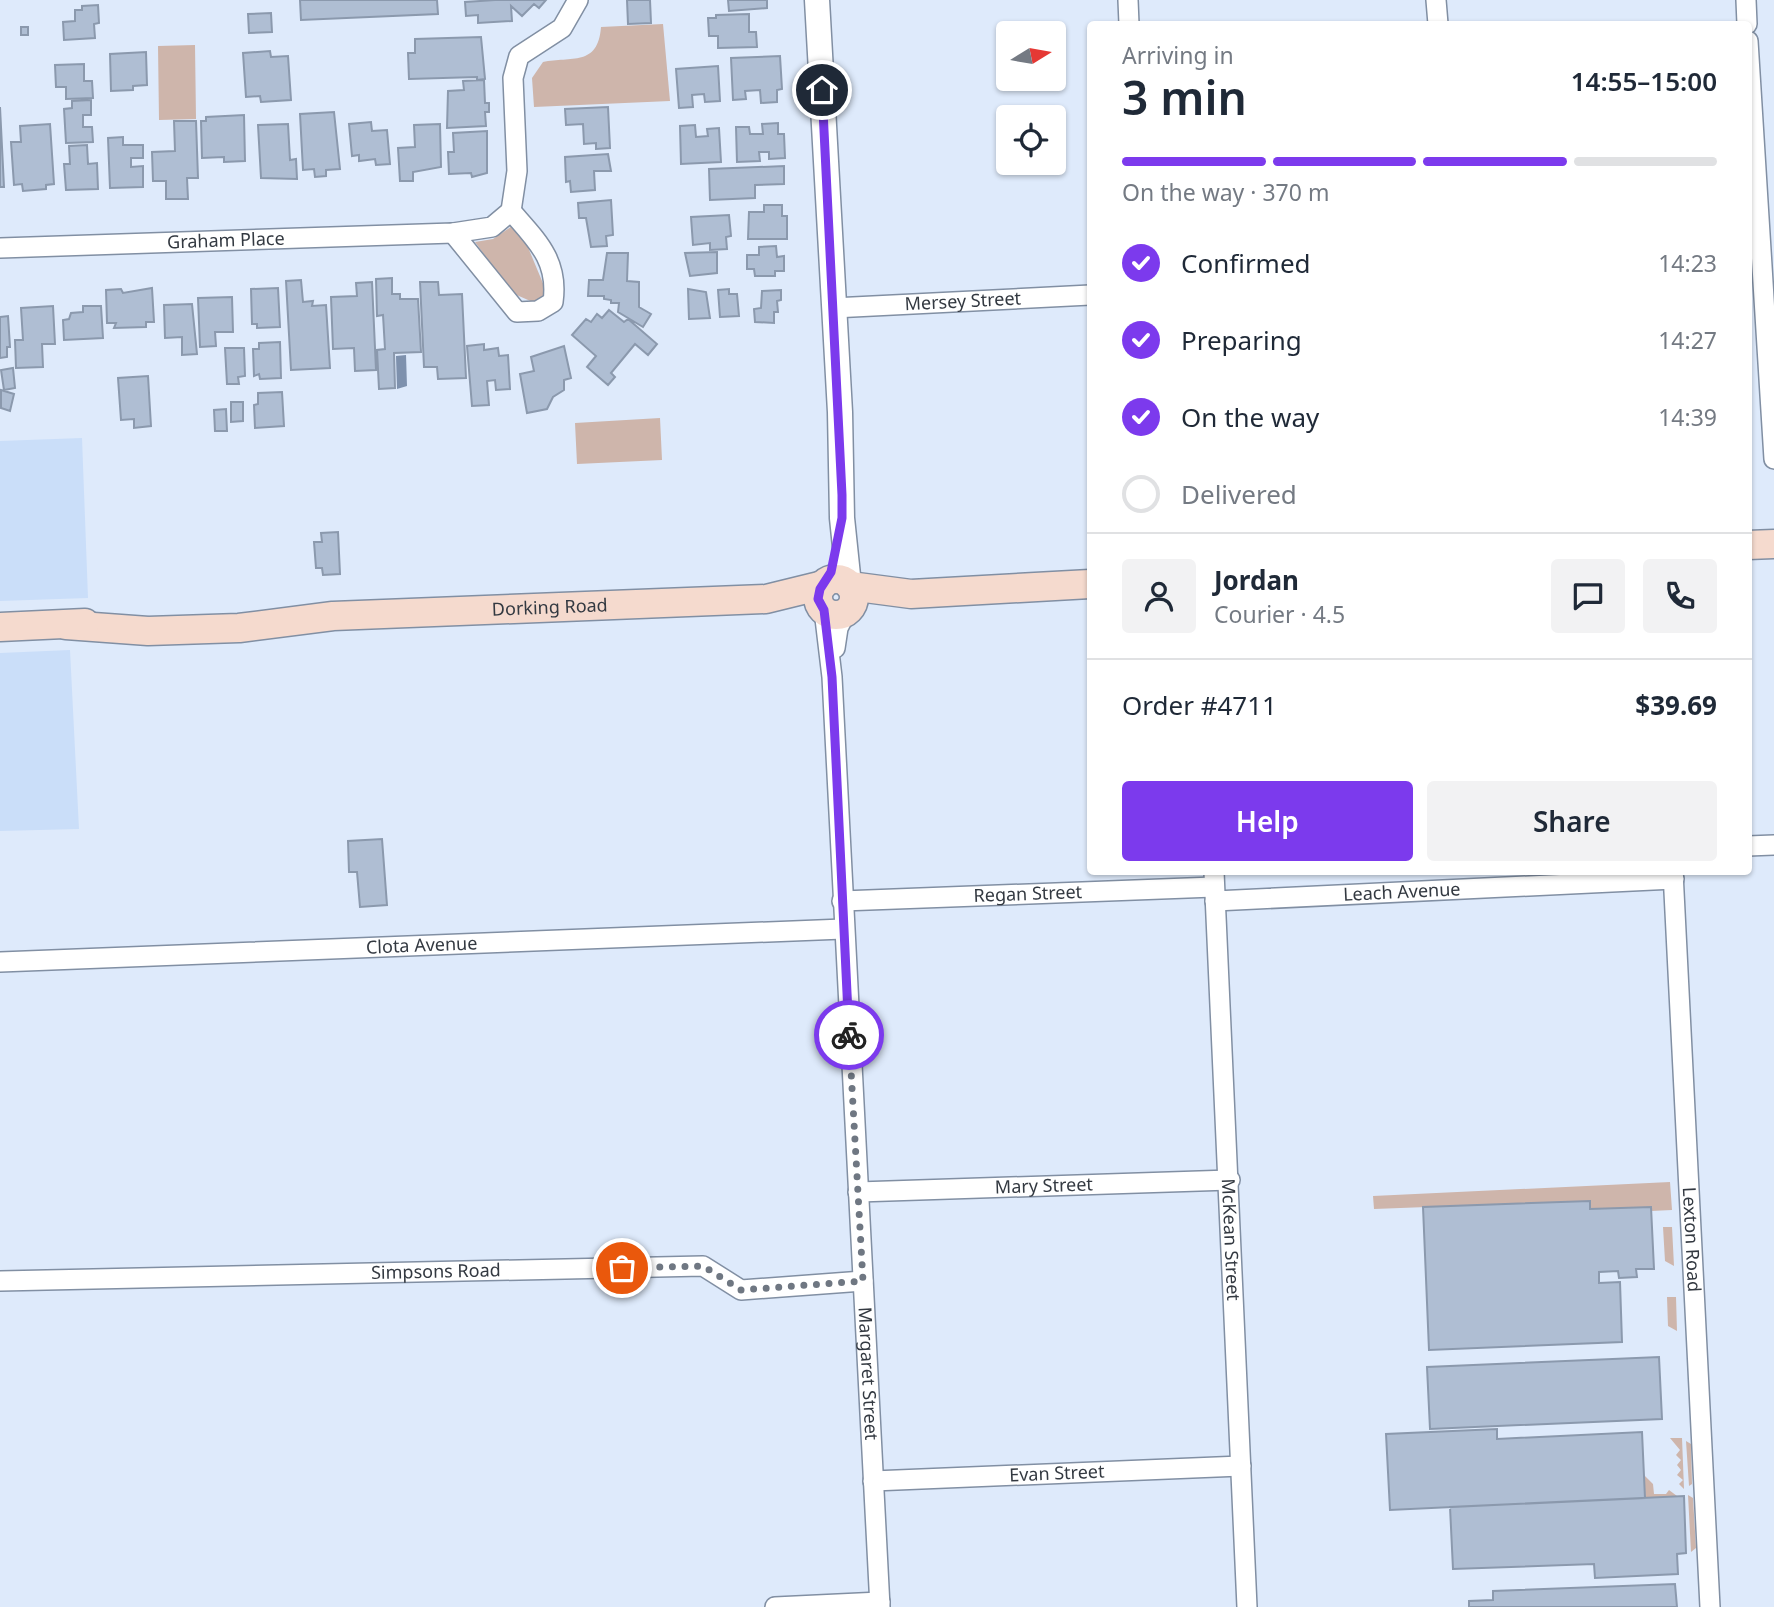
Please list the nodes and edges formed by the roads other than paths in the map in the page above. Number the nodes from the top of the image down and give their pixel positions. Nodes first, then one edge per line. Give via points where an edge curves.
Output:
1 (578, 0) edge
2 (817, 0) edge
3 (1128, 0) edge
4 (1436, 0) edge
5 (1746, 0) edge
6 (1129, 21) edge
7 (1438, 21) edge
8 (1747, 21) edge
9 (1752, 111) edge
10 (511, 211) junction
11 (453, 233) junction
12 (0, 248) edge
13 (1761, 267) edge
14 (1087, 295) edge
15 (833, 308) junction
16 (1774, 459) edge
17 (1774, 544) edge
18 (1752, 545) edge
19 (1774, 559) edge
20 (1752, 560) edge
21 (1083, 586) edge
22 (836, 597) junction
23 (0, 627) edge
24 (1774, 845) edge
25 (1752, 846) edge
26 (1674, 875) edge
27 (1214, 887) edge
28 (842, 901) junction
29 (843, 929) junction
30 (0, 962) edge
31 (1230, 1181) junction
32 (858, 1192) junction
33 (0, 1281) edge
34 (863, 1281) junction
35 (1241, 1466) junction
36 (873, 1481) junction
37 (880, 1605) edge
38 (775, 1607) edge
39 (1247, 1607) edge
40 (1710, 1607) edge

1 - 10 street via 562,28 519,56 513,78 517,171
2 - 15 street
3 - 6 street
4 - 7 street
5 - 8 street
9 - 13 street
10 - 11 street, Graham Place via 492,227
10 - 11 street via 541,246 556,281 553,302 538,311 517,312
11 - 12 street, Graham Place
13 - 16 street
14 - 15 street, Mersey Street
15 - 22 street via 842,518
17 - 18 main road
19 - 20 main road
21 - 22 main road, Dorking Road
22 - 23 main road, Dorking Road via 215,620 148,631 66,625
22 - 28 street, Margaret Street via 832,677
24 - 25 street
26 - 27 street, Leach Avenue
26 - 40 street, Lexton Road
27 - 28 street, Regan Street
27 - 31 street, McKean Street
28 - 29 street, Margaret Street
29 - 30 street, Clota Avenue
29 - 32 street, Margaret Street
31 - 32 street, Mary Street
31 - 35 street, McKean Street
32 - 34 street, Margaret Street
33 - 34 street, Simpsons Road via 703,1266 741,1290
34 - 36 street, Margaret Street
35 - 36 street, Evan Street
35 - 39 street, McKean Street
36 - 37 street, Margaret Street
37 - 38 street

